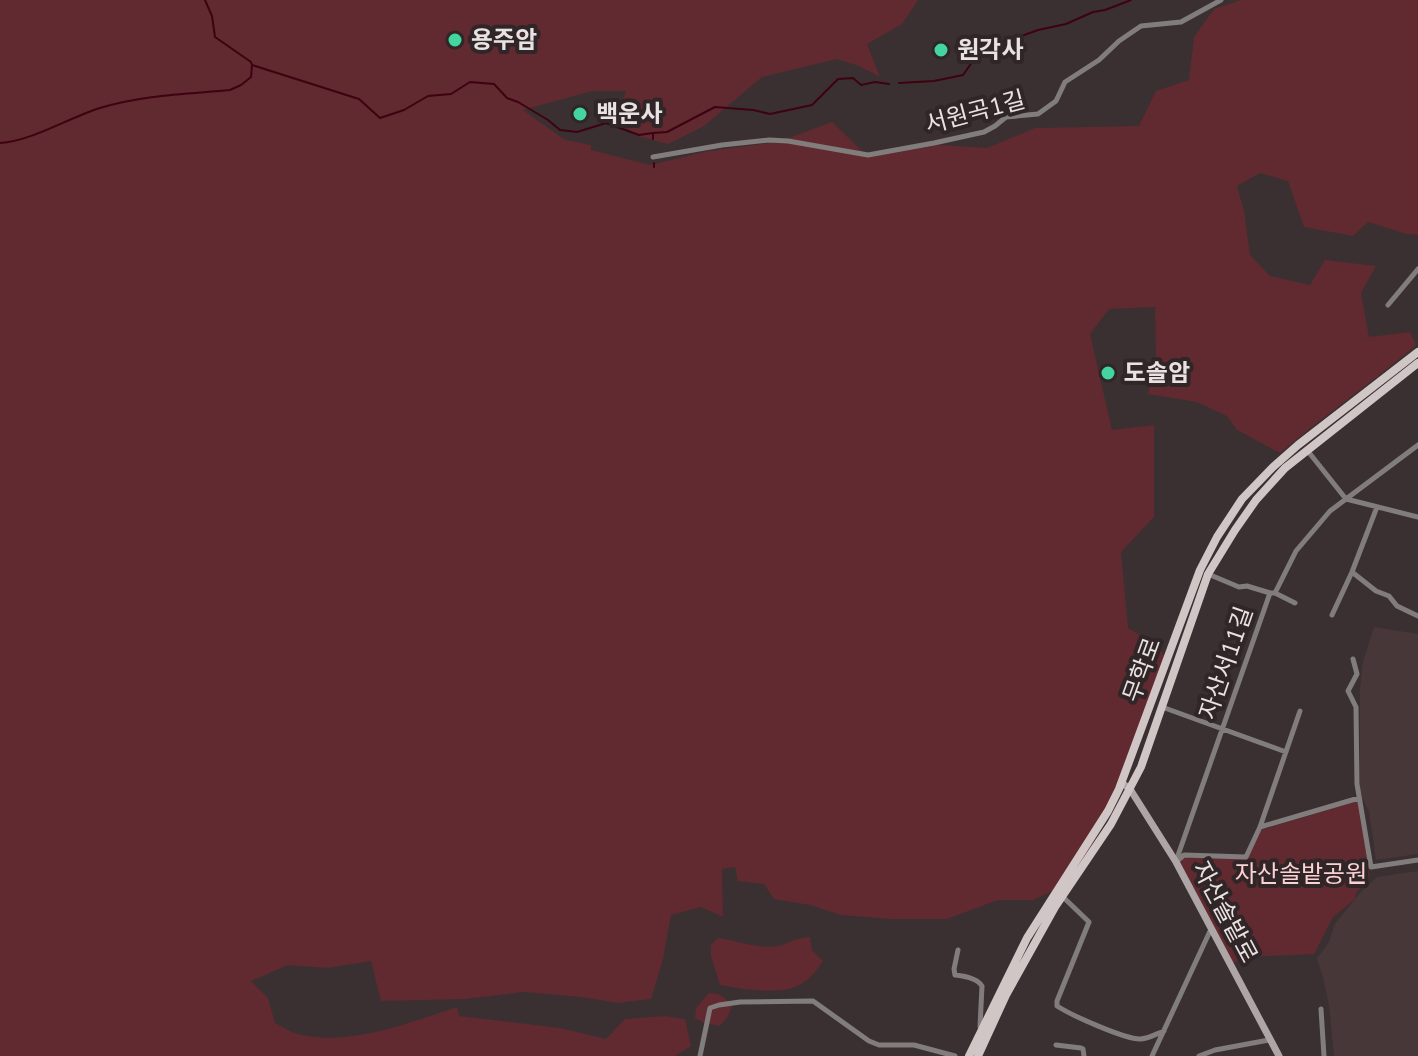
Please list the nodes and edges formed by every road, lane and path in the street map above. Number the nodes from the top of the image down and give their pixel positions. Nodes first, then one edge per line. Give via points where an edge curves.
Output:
1 (1221, 0) edge
2 (653, 157) dead end
3 (1418, 269) edge
4 (1388, 305) dead end
5 (1418, 352) edge
6 (1418, 363) edge
7 (1418, 445) edge
8 (1307, 450) junction
9 (1346, 499) junction
10 (1377, 507) junction
11 (1418, 517) edge
12 (1352, 572) junction
13 (1208, 574) junction
14 (1272, 593) junction
15 (1295, 603) dead end
16 (1332, 615) dead end
17 (1418, 616) edge
18 (1353, 659) dead end
19 (1162, 707) junction
20 (1300, 711) dead end
21 (1222, 729) junction
22 (1286, 752) junction
23 (1126, 786) junction
24 (1359, 798) junction
25 (1260, 827) junction
26 (1418, 860) edge
27 (1176, 862) junction
28 (1062, 896) junction
29 (1211, 929) junction
30 (958, 950) dead end
31 (1321, 1009) dead end
32 (1164, 1031) junction
33 (980, 1032) junction
34 (1269, 1040) junction
35 (1056, 1045) dead end
36 (700, 1056) edge
37 (955, 1056) edge
38 (969, 1056) edge
39 (978, 1056) edge
40 (1084, 1056) edge
41 (1152, 1056) edge
42 (1199, 1056) edge
43 (1279, 1056) edge
44 (1324, 1056) edge

1 - 2 street, 서원곡1길 via 1181,22 1141,26 1065,82 1056,101 1038,114 1006,117 984,132 868,155 769,140
3 - 4 street
5 - 23 main road, 무학로 via 1298,445 1242,499 1200,570
6 - 8 main road, 무학로
7 - 9 street, 자산서11길
8 - 9 street
8 - 13 main road, 무학로 via 1256,500
9 - 10 street
9 - 14 street, 자산서11길 via 1296,551
10 - 11 street
10 - 12 street
12 - 16 street
12 - 17 street
13 - 14 street
13 - 19 main road, 무학로
14 - 15 street
14 - 21 street, 자산서11길
18 - 24 street via 1357,674 1348,691 1356,707
19 - 21 street
19 - 23 main road, 무학로 via 1141,767
20 - 22 street
21 - 22 street
21 - 27 street, 자산서11길
22 - 25 street
23 - 27 main road, 자산솔밭로
23 - 28 main road, 무학로 via 1111,824
23 - 33 main road, 무학로 via 1023,946
24 - 25 street
24 - 26 street via 1371,867
25 - 27 street via 1246,857 1184,855
27 - 29 main road, 자산솔밭로
28 - 32 street via 1089,922 1057,1006 1130,1038
28 - 39 main road, 무학로
29 - 32 street
29 - 34 main road, 자산솔밭로
30 - 33 street via 955,975 982,986
31 - 44 street
32 - 41 street
33 - 38 main road, 무학로
34 - 42 street
34 - 43 main road, 자산솔밭로
35 - 40 street via 1081,1048
36 - 37 street via 710,1008 767,1000 813,1001 879,1045 914,1045

